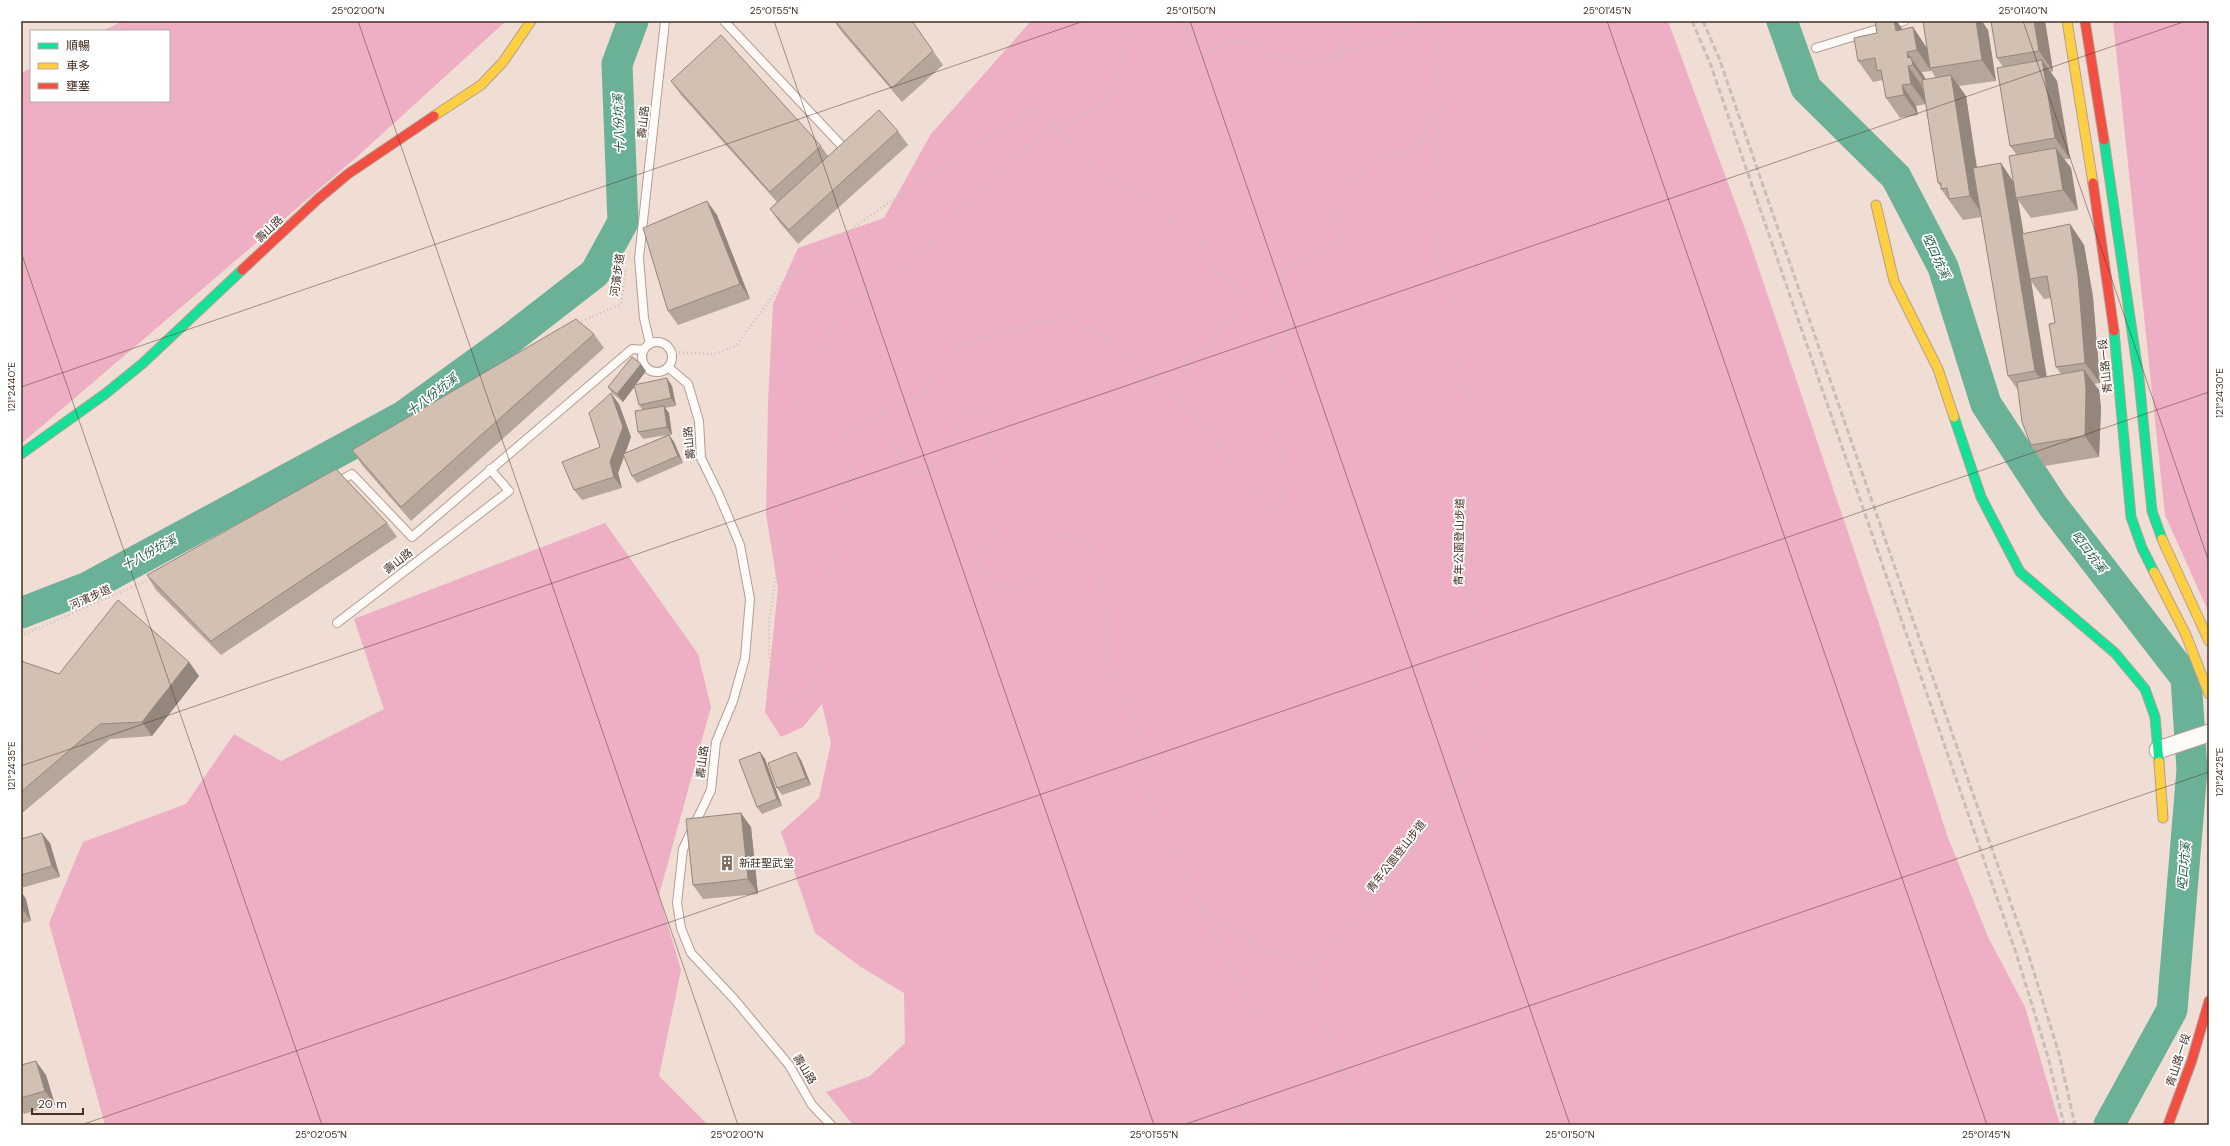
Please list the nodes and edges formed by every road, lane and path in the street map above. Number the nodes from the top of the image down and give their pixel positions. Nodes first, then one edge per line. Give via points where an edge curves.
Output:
1 (531, 21) edge
2 (665, 21) edge
3 (724, 21) edge
4 (1146, 21) edge
5 (1188, 21) edge
6 (1348, 21) edge
7 (1435, 21) edge
8 (1443, 21) edge
9 (1874, 21) edge
10 (1904, 21) edge
11 (2067, 21) edge
12 (2085, 21) edge
13 (1877, 29) junction
14 (1816, 48) dead end
15 (1339, 54) junction
16 (1441, 108) junction
17 (1051, 122) junction
18 (841, 146) edge
19 (1876, 205) dead end
20 (627, 264) dead end
21 (575, 325) edge
22 (650, 344) junction
23 (644, 350) junction
24 (671, 352) junction
25 (668, 367) junction
26 (1174, 399) junction
27 (883, 410) junction
28 (21, 454) edge
29 (490, 470) junction
30 (332, 486) edge
31 (156, 577) edge
32 (337, 624) dead end
33 (21, 636) edge
34 (2209, 641) edge
35 (2209, 694) edge
36 (2208, 733) edge
37 (2158, 750) junction
38 (2163, 818) dead end
39 (1202, 907) junction
40 (1312, 964) junction
41 (2209, 1001) edge
42 (831, 1125) edge
43 (1249, 1125) edge
44 (1355, 1125) edge
45 (2168, 1125) edge

1 - 28 street, 壽山路 via 503,62 481,85 342,179 142,364
2 - 22 lane, 壽山路 via 639,258 644,318
3 - 18 lane
4 - 17 path via 1128,36 1115,90 1102,104 1064,124
5 - 15 path via 1185,24 1196,57 1237,39 1275,56 1311,63
6 - 15 path
7 - 15 path
8 - 16 path, 青年公園登山步道 via 1436,57
9 - 13 lane
10 - 13 lane
11 - 35 street, 青山路一段 via 2106,267 2131,517 2142,548 2186,634
12 - 34 street via 2124,259 2140,379 2152,510 2162,540
13 - 14 lane
16 - 26 path via 1430,118 1424,139 1409,150 1380,159 1338,191 1332,204 1342,241 1333,250 1286,268 1281,280 1274,319 1292,332 1269,347 1287,368 1270,411 1278,430 1284,476 1282,498 1277,508 1268,513 1218,442
16 - 40 path, 青年公園登山步道 via 1436,139 1441,184 1434,206 1439,263 1452,288 1454,300 1446,330 1470,399 1464,422 1469,513 1465,567 1467,593 1474,606 1481,638 1474,656 1472,680 1478,693 1483,727 1464,773 1432,822 1355,922
17 - 24 path via 1029,109 1006,131 980,140 955,160 906,190 784,282 736,346 714,354
17 - 26 path via 1106,179 1140,196 1205,244 1212,268 1243,292 1241,305 1234,318 1208,347 1188,360 1185,381
17 - 27 path via 1047,131 958,210 935,241 845,311 829,331 808,372 797,403 791,483 769,621 769,659 780,689 796,701 812,693 820,662 820,615 848,497 847,432
19 - 37 street via 1894,280 1938,369 1981,497 2020,572 2114,653 2145,689 2155,717
20 - 21 path, 河濱步道 via 622,304
22 - 23 lane
22 - 24 lane via 660,342
23 - 25 lane via 643,360 651,370 660,371
23 - 29 lane, 壽山路 via 632,349
24 - 25 lane
25 - 42 lane, 壽山路 via 688,384 699,421 701,458 740,545 750,599 745,658 733,701 716,742 711,790 683,849 677,903 680,928 691,953 735,1000 789,1065 812,1105
26 - 27 path via 1103,335 1067,316 987,337 953,351 938,362 924,395
27 - 39 path via 905,471 933,469 965,416 982,406 1000,486 994,535 979,559 979,567 991,585 1020,589 1047,577 1061,555 1061,533 1086,541 1102,577 1107,624 1105,649 1112,678 1125,697 1137,724 1144,774 1159,827
29 - 30 lane, 壽山路 via 412,537 352,474
29 - 32 lane, 壽山路 via 509,491
31 - 33 path, 河濱步道
36 - 37 street
37 - 38 street
39 - 40 path via 1254,944
39 - 43 path via 1256,1018 1259,1034 1240,1093 1245,1119
40 - 44 path via 1312,978 1321,1016 1341,1063
41 - 45 street, 青山路一段 via 2192,1060

